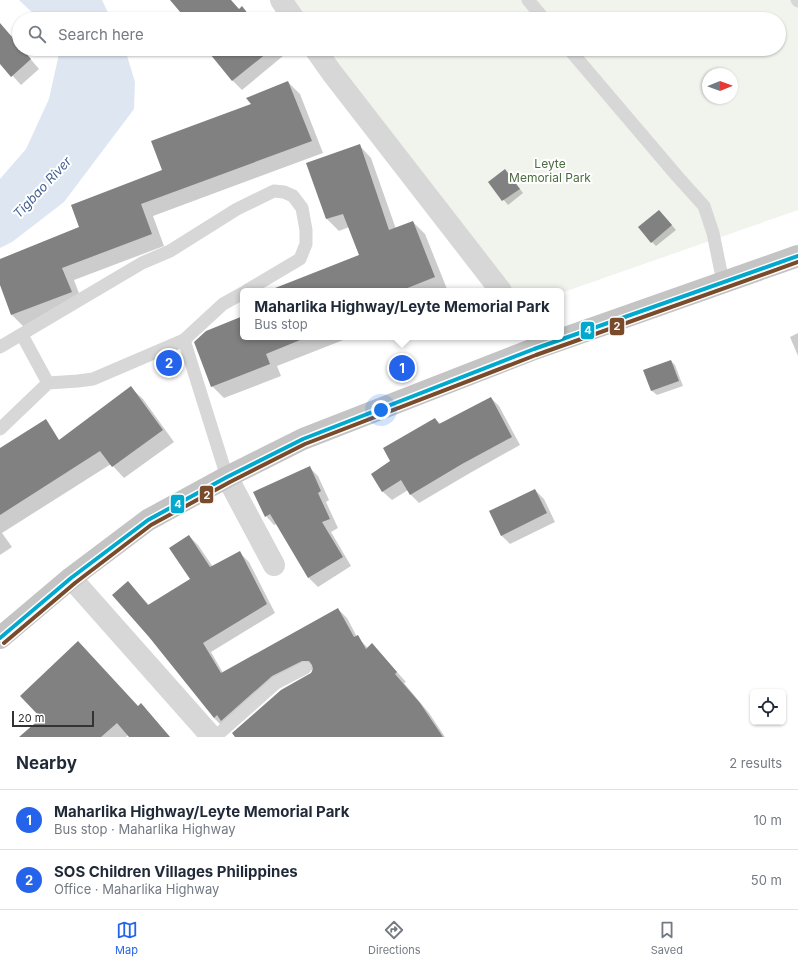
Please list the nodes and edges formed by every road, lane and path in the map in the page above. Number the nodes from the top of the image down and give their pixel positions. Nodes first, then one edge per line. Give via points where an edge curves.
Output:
1 (281, 0) edge
2 (528, 0) edge
3 (289, 12) edge
4 (538, 12) edge
5 (320, 56) edge
6 (575, 56) edge
7 (798, 256) edge
8 (723, 282) junction
9 (251, 288) edge
10 (499, 288) edge
11 (240, 295) edge
12 (564, 333) edge
13 (22, 335) junction
14 (184, 340) junction
15 (531, 343) edge
16 (0, 347) edge
17 (48, 383) junction
18 (0, 429) edge
19 (227, 477) junction
20 (274, 565) dead end
21 (71, 578) junction
22 (0, 638) edge
23 (306, 668) dead end
24 (214, 737) edge

1 - 3 street
2 - 4 lane
5 - 10 street
6 - 8 lane via 704,206 713,233
7 - 8 highway
8 - 12 highway
9 - 13 lane via 300,259 306,244 302,208 293,196 284,192 274,191 237,209 170,251 142,263
11 - 14 lane via 223,304
13 - 16 lane
13 - 17 lane
14 - 17 lane via 93,379
14 - 19 lane
15 - 19 highway via 303,439
17 - 18 lane
19 - 20 street
19 - 21 highway via 148,520
21 - 22 highway
21 - 24 street
23 - 24 lane via 276,683

